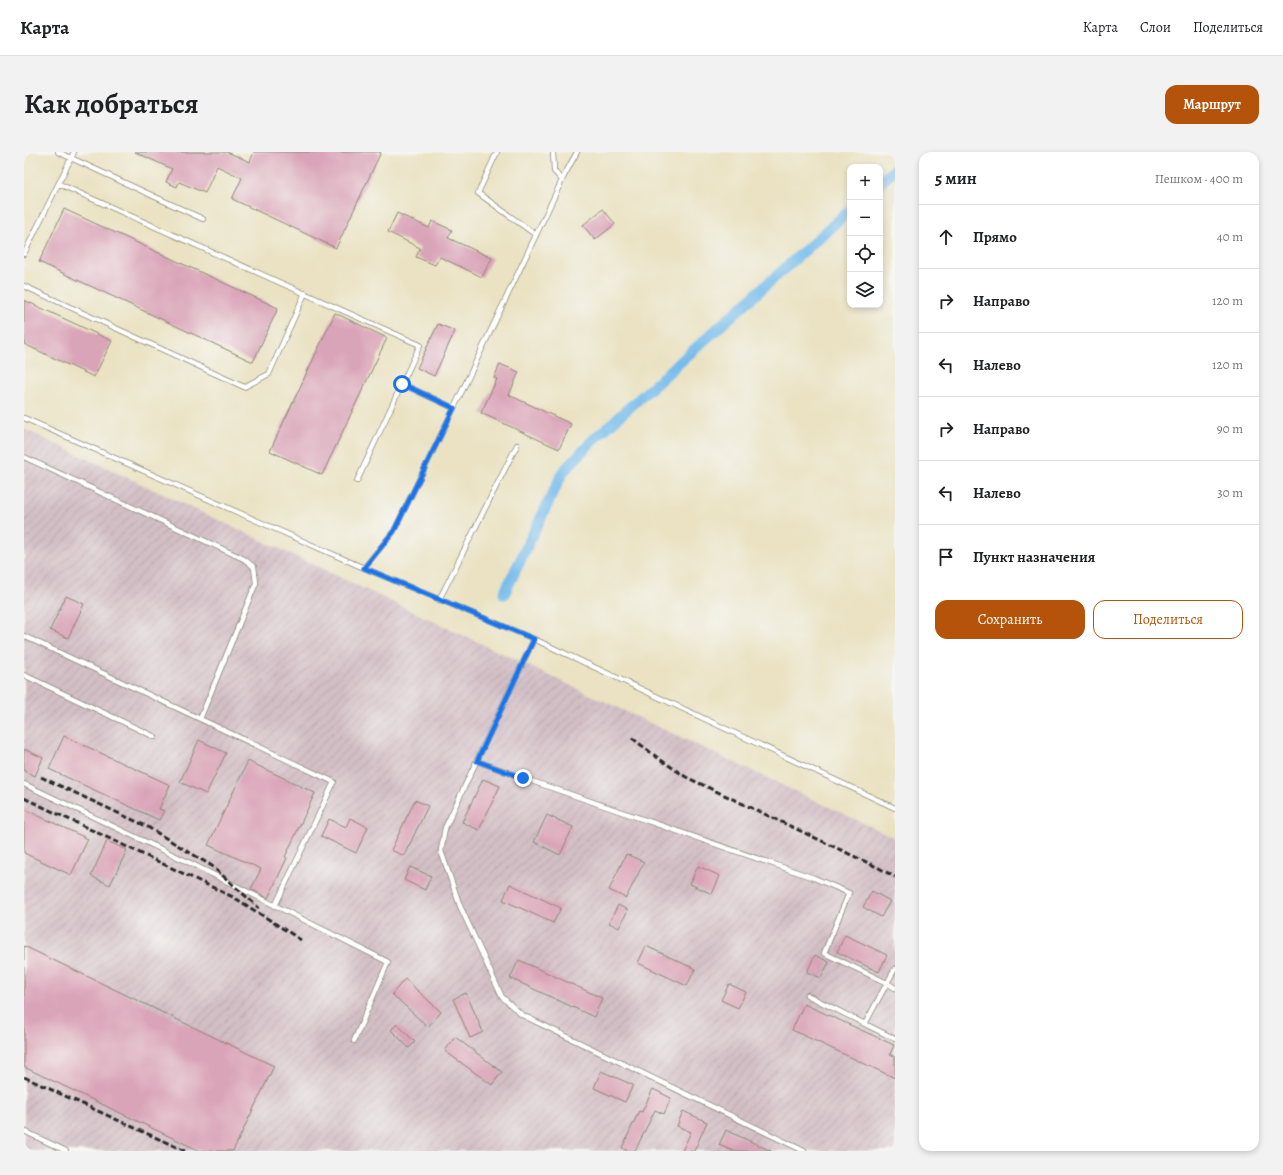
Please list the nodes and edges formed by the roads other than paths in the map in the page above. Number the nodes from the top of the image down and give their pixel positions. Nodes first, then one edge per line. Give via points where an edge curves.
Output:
1 (58, 152) edge
2 (74, 152) edge
3 (497, 152) edge
4 (553, 152) edge
5 (577, 152) edge
6 (71, 158) junction
7 (562, 180) junction
8 (59, 184) junction
9 (203, 219) dead end
10 (536, 236) junction
11 (24, 254) edge
12 (24, 286) edge
13 (305, 293) junction
14 (402, 384) junction
15 (454, 408) junction
16 (24, 418) edge
17 (517, 445) dead end
18 (24, 457) edge
19 (357, 481) dead end
20 (364, 568) junction
21 (438, 600) junction
22 (24, 636) edge
23 (534, 639) junction
24 (24, 675) edge
25 (200, 719) junction
26 (155, 737) dead end
27 (477, 761) junction
28 (24, 784) edge
29 (895, 808) edge
30 (276, 906) junction
31 (895, 969) edge
32 (887, 983) junction
33 (895, 988) edge
34 (807, 996) dead end
35 (865, 1024) junction
36 (895, 1039) edge
37 (354, 1041) dead end
38 (24, 1131) edge
39 (66, 1151) edge
40 (804, 1151) edge

1 - 6 lane
2 - 6 lane
3 - 10 lane via 478,193
4 - 7 lane via 554,171
5 - 7 lane
6 - 8 lane
6 - 9 lane
7 - 10 lane
8 - 11 lane
8 - 13 lane
10 - 15 lane
12 - 13 lane via 244,387 269,374
13 - 14 lane via 420,345
14 - 15 lane
14 - 19 lane
15 - 20 lane via 394,531
16 - 20 lane
17 - 21 lane
18 - 25 lane via 244,559 254,567 256,583
20 - 21 lane
21 - 23 lane
22 - 25 lane
23 - 27 lane
23 - 29 lane
24 - 26 lane
25 - 30 lane via 334,782
27 - 32 lane via 814,878 849,893 824,953
27 - 40 lane via 445,828 441,851 460,906 502,997 522,1015
28 - 30 lane
30 - 37 lane via 388,962
31 - 32 lane
32 - 33 lane
32 - 35 lane
34 - 35 lane
35 - 36 lane
38 - 39 lane

